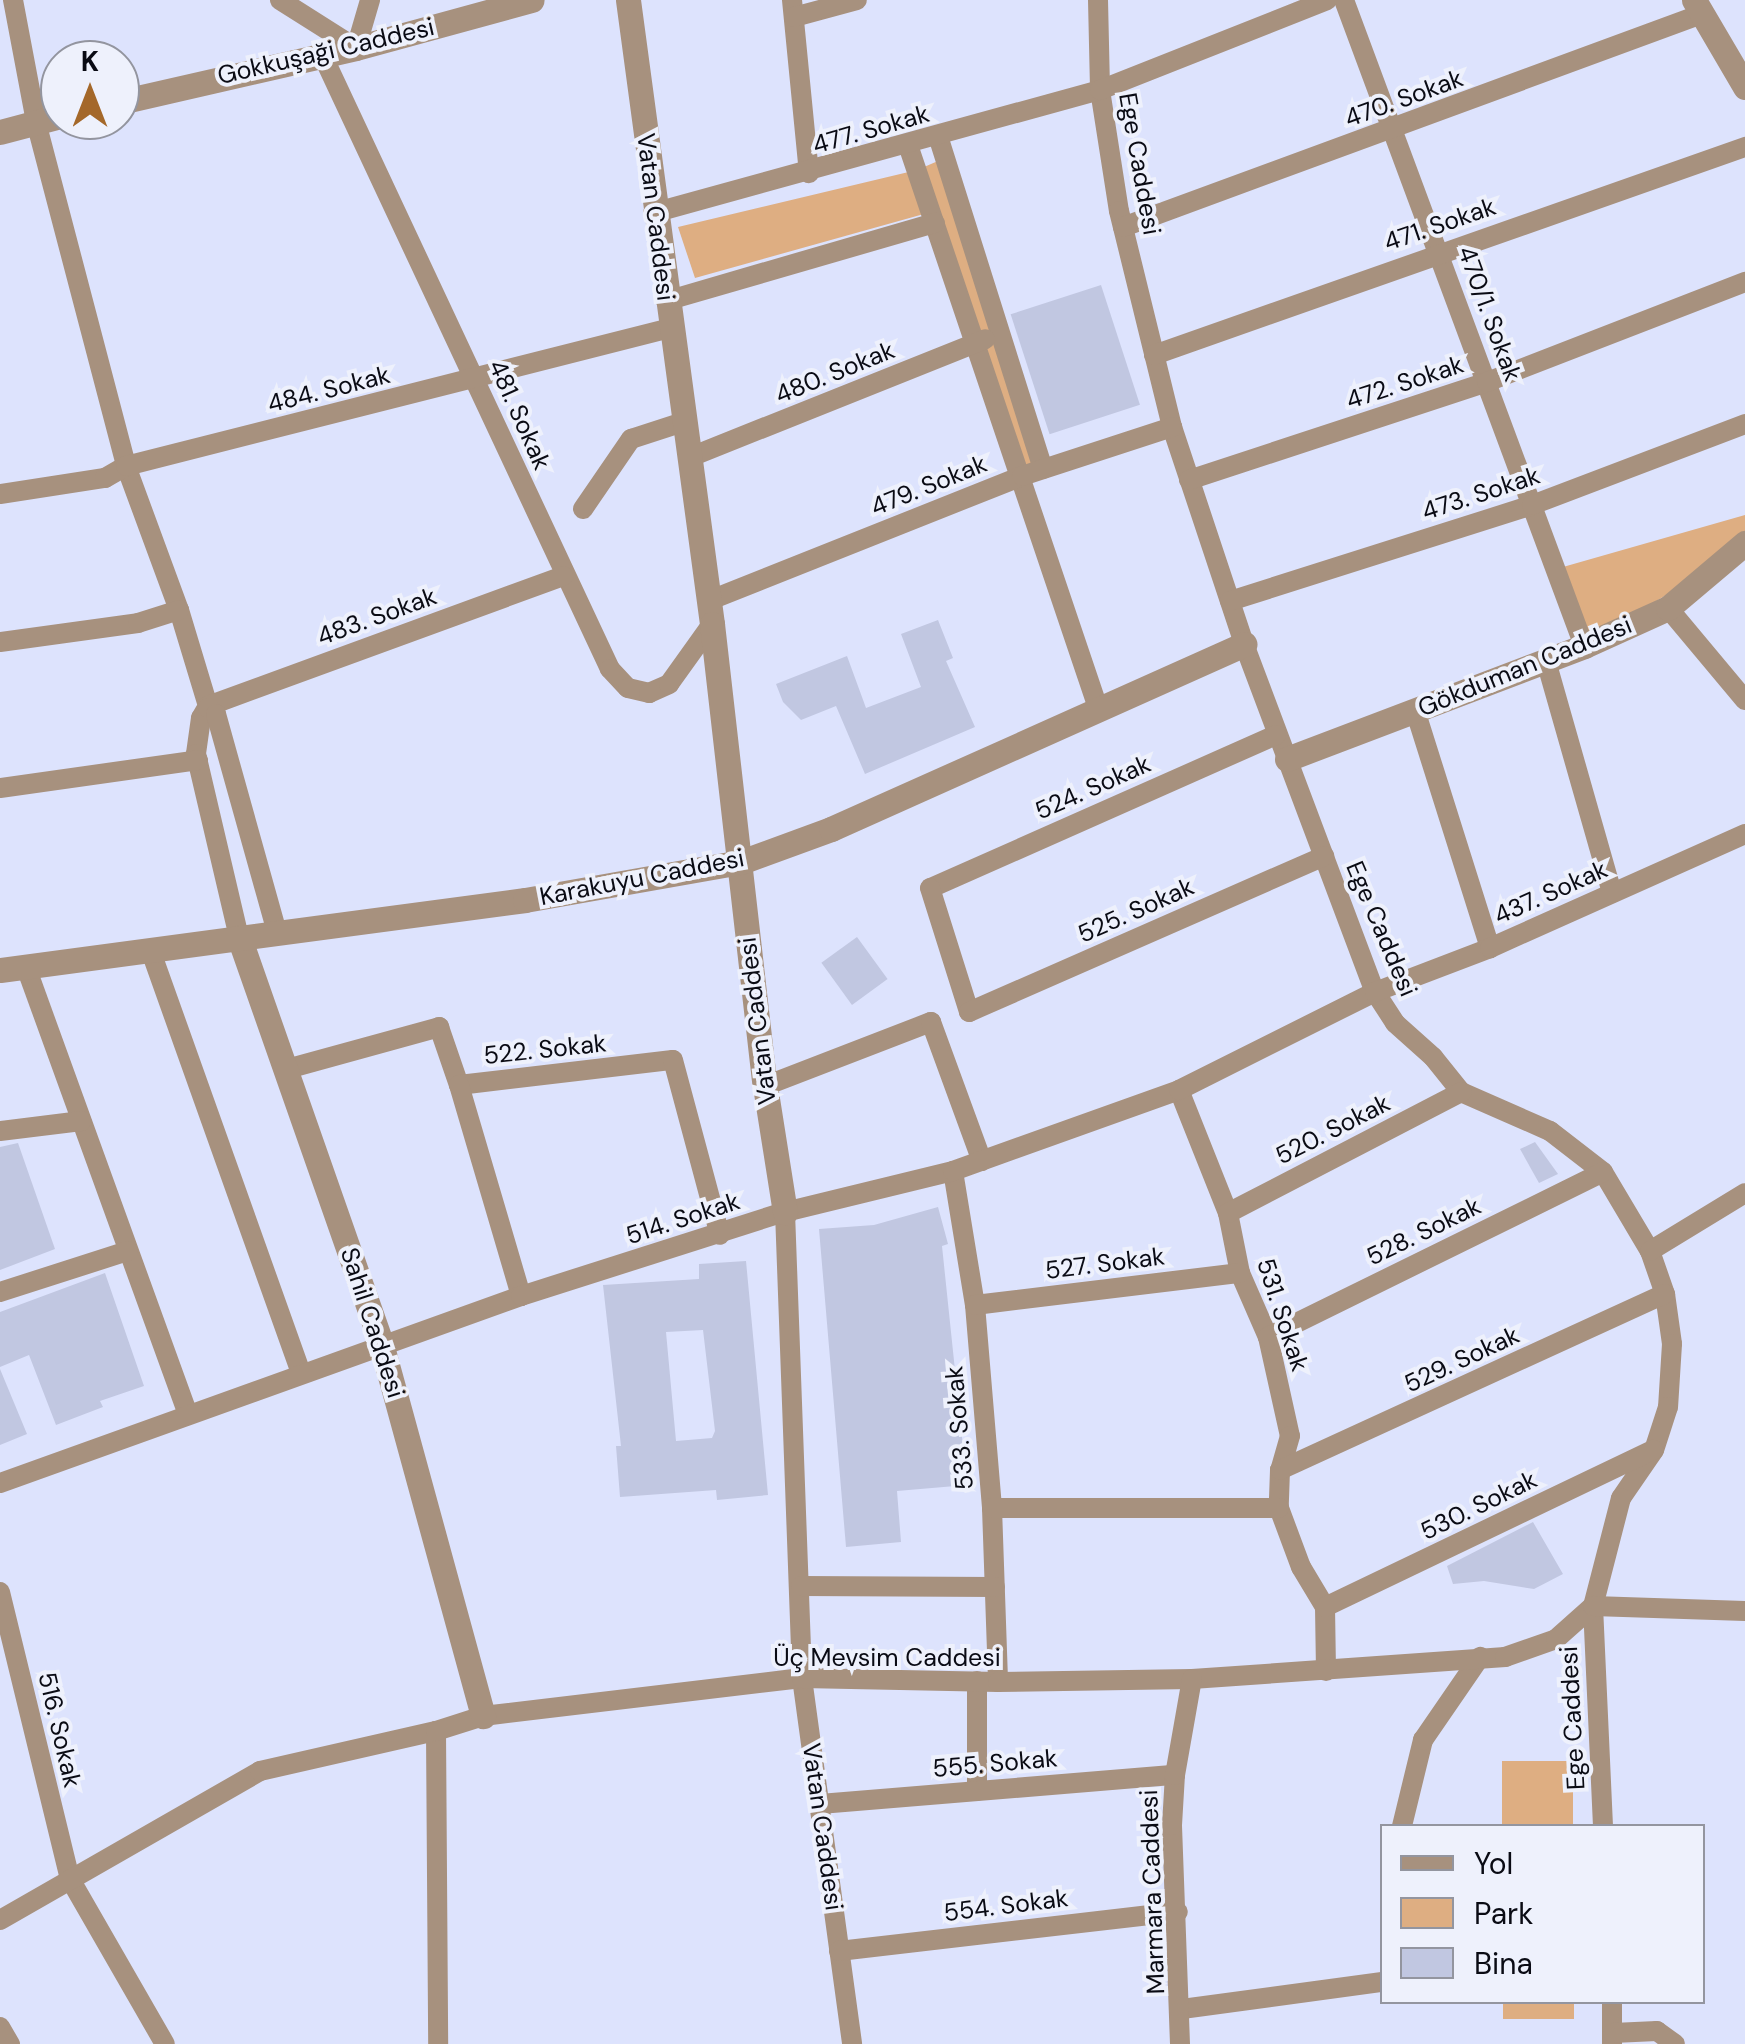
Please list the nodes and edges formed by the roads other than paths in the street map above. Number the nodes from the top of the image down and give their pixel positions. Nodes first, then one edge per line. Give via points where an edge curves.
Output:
1 (13, 0) edge
2 (280, 0) edge
3 (370, 0) edge
4 (532, 0) edge
5 (628, 0) edge
6 (857, 0) edge
7 (1098, 0) edge
8 (1327, 0) edge
9 (1344, 0) edge
10 (1698, 7) edge
11 (793, 8) edge
12 (356, 48) junction
13 (321, 52) junction
14 (1742, 74) edge
15 (1100, 90) junction
16 (40, 93) edge
17 (140, 97) edge
18 (40, 122) edge
19 (1393, 131) junction
20 (0, 132) edge
21 (938, 136) junction
22 (53, 140) edge
23 (908, 145) junction
24 (1745, 146) edge
25 (809, 173) junction
26 (653, 212) junction
27 (935, 223) junction
28 (1122, 227) junction
29 (1439, 251) junction
30 (1745, 282) edge
31 (666, 302) junction
32 (670, 328) junction
33 (999, 331) junction
34 (976, 344) junction
35 (1154, 355) junction
36 (475, 379) junction
37 (1486, 382) junction
38 (683, 422) junction
39 (1745, 424) edge
40 (1172, 426) junction
41 (688, 458) junction
42 (126, 466) junction
43 (1043, 469) junction
44 (1022, 476) junction
45 (1189, 480) junction
46 (0, 494) edge
47 (1532, 504) junction
48 (582, 509) dead end
49 (1745, 543) edge
50 (563, 576) junction
51 (1230, 601) junction
52 (1668, 608) junction
53 (180, 610) junction
54 (710, 612) junction
55 (0, 642) edge
56 (1244, 644) junction
57 (1584, 646) junction
58 (1546, 661) junction
59 (1745, 700) edge
60 (208, 707) junction
61 (1098, 708) junction
62 (1415, 710) junction
63 (1276, 735) junction
64 (1287, 759) junction
65 (198, 760) junction
66 (0, 788) edge
67 (1745, 834) edge
68 (1324, 856) junction
69 (741, 862) junction
70 (1612, 893) junction
71 (277, 932) junction
72 (240, 937) junction
73 (1490, 948) junction
74 (150, 949) junction
75 (8, 964) edge
76 (1376, 992) junction
77 (969, 1012) joint
78 (288, 1069) junction
79 (459, 1085) junction
80 (764, 1086) junction
81 (1180, 1090) junction
82 (1461, 1092) junction
83 (81, 1121) junction
84 (0, 1132) edge
85 (982, 1161) junction
86 (953, 1171) junction
87 (1603, 1172) junction
88 (1745, 1193) edge
89 (785, 1212) junction
90 (1228, 1213) junction
91 (720, 1235) junction
92 (128, 1251) junction
93 (1650, 1251) junction
94 (1240, 1272) junction
95 (0, 1292) edge
96 (1666, 1294) junction
97 (521, 1296) junction
98 (975, 1305) junction
99 (1268, 1337) junction
100 (381, 1343) junction
101 (302, 1372) junction
102 (188, 1414) junction
103 (1654, 1450) junction
104 (1280, 1470) junction
105 (0, 1483) edge
106 (992, 1508) junction
107 (1279, 1508) junction
108 (802, 1586) junction
109 (996, 1586) junction
110 (0, 1592) edge
111 (1593, 1606) junction
112 (1326, 1607) junction
113 (1745, 1611) edge
114 (5, 1627) edge
115 (1480, 1657) junction
116 (1326, 1671) junction
117 (802, 1678) junction
118 (1192, 1679) junction
119 (988, 1682) junction
120 (484, 1716) junction
121 (436, 1731) junction
122 (1175, 1775) junction
123 (976, 1791) junction
124 (820, 1804) junction
125 (1402, 1824) edge
126 (1603, 1824) edge
127 (70, 1878) junction
128 (1178, 1912) junction
129 (0, 1920) edge
130 (839, 1951) junction
131 (1380, 1982) edge
132 (1612, 2004) edge
133 (1182, 2009) junction
134 (0, 2028) edge
135 (1612, 2038) edge
136 (10, 2044) edge
137 (165, 2044) edge
138 (438, 2044) edge
139 (852, 2044) edge
140 (1181, 2044) edge
141 (1675, 2044) edge

1 - 16 street
2 - 12 street
3 - 12 street
4 - 12 street, Gokkuşaği Caddesi
5 - 26 street, Vatan Caddesi
6 - 11 street
7 - 15 street, Ege Caddesi
8 - 15 street, 477. Sokak
9 - 19 street, 470/1. Sokak
10 - 14 street
10 - 19 street, 470. Sokak
11 - 25 street
12 - 13 street, Gokkuşaği Caddesi
13 - 17 street, Gokkuşaği Caddesi
13 - 36 street, 481. Sokak
15 - 21 street, 477. Sokak
15 - 28 street, Ege Caddesi
18 - 20 street
19 - 28 street, 470. Sokak
19 - 29 street, 470/1. Sokak
21 - 23 street, 477. Sokak
21 - 33 street
22 - 42 street
23 - 25 street, 477. Sokak
23 - 27 street
24 - 29 street, 471. Sokak
25 - 26 street, 477. Sokak
26 - 31 street, Vatan Caddesi
27 - 31 street
27 - 34 street
28 - 35 street, Ege Caddesi
29 - 35 street, 471. Sokak
29 - 37 street, 470/1. Sokak
30 - 37 street, 472. Sokak
31 - 32 street, Vatan Caddesi
32 - 36 street, 484. Sokak
32 - 38 street, Vatan Caddesi
33 - 34 street, 480. Sokak
33 - 43 street
34 - 41 street, 480. Sokak
34 - 44 street
35 - 40 street, Ege Caddesi
36 - 42 street, 484. Sokak
36 - 50 street, 481. Sokak
37 - 45 street, 472. Sokak
37 - 47 street, 470/1. Sokak
38 - 41 street, Vatan Caddesi
38 - 48 street via 631,439
39 - 47 street, 473. Sokak
40 - 43 street, 479. Sokak
40 - 45 street, Ege Caddesi
41 - 54 street, Vatan Caddesi
42 - 46 street, 484. Sokak via 105,478
42 - 53 street
43 - 44 street, 479. Sokak
44 - 54 street, 479. Sokak
44 - 61 street
45 - 51 street, Ege Caddesi
47 - 51 street, 473. Sokak
47 - 57 street, 470/1. Sokak
49 - 52 street, Gökduman Caddesi
50 - 54 street, 481. Sokak via 594,642 628,688 650,694 668,684
50 - 60 street, 483. Sokak
51 - 56 street, Ege Caddesi
52 - 57 street, Gökduman Caddesi
52 - 59 street
53 - 55 street via 138,623
53 - 60 street
54 - 69 street, Vatan Caddesi
56 - 61 street, Karakuyu Caddesi
56 - 63 street, Ege Caddesi
57 - 58 street, Gökduman Caddesi
58 - 62 street, Gökduman Caddesi
58 - 70 street
60 - 65 street
60 - 71 street via 216,714
61 - 69 street, Karakuyu Caddesi via 831,829
62 - 64 street, Gökduman Caddesi
62 - 73 street
63 - 64 street, Ege Caddesi
63 - 77 street, 524. Sokak via 930,888
64 - 68 street, Ege Caddesi
65 - 66 street
65 - 72 street
67 - 70 street, 437. Sokak
68 - 76 street, Ege Caddesi
68 - 77 street, 525. Sokak
69 - 71 street, Karakuyu Caddesi via 526,900
69 - 80 street, Vatan Caddesi
70 - 73 street, 437. Sokak
71 - 72 street, Karakuyu Caddesi
72 - 74 street, Karakuyu Caddesi
72 - 78 street, Sahil Caddesi
73 - 76 street, 437. Sokak
74 - 75 street, Karakuyu Caddesi
74 - 101 street
75 - 83 street
76 - 81 street, 514. Sokak
76 - 82 street, Ege Caddesi via 1395,1023
78 - 79 street, 522. Sokak via 439,1027
78 - 100 street, Sahil Caddesi
79 - 91 street, 522. Sokak via 673,1060
79 - 97 street
80 - 85 street via 931,1022
80 - 89 street, Vatan Caddesi
81 - 85 street, 514. Sokak
81 - 90 street, 531. Sokak
82 - 87 street, Ege Caddesi via 1550,1131
82 - 90 street, 520. Sokak
83 - 84 street
83 - 92 street
85 - 86 street, 514. Sokak
86 - 89 street, 514. Sokak
86 - 98 street, 533. Sokak
87 - 93 street, Ege Caddesi
87 - 99 street, 528. Sokak
88 - 93 street
89 - 91 street, 514. Sokak
89 - 108 street, Vatan Caddesi
90 - 94 street, 531. Sokak
91 - 97 street, 514. Sokak
92 - 95 street
92 - 102 street
93 - 96 street, Ege Caddesi
94 - 98 street, 527. Sokak
94 - 99 street, 531. Sokak
96 - 103 street, Ege Caddesi via 1672,1344 1668,1407
96 - 104 street, 529. Sokak
97 - 100 street, 514. Sokak
98 - 106 street, 533. Sokak
99 - 104 street, 531. Sokak via 1290,1436
100 - 101 street, 514. Sokak
100 - 120 street, Sahil Caddesi
101 - 102 street, 514. Sokak
102 - 105 street, 514. Sokak
103 - 111 street, Ege Caddesi via 1620,1498
103 - 112 street, 530. Sokak
104 - 107 street, 531. Sokak
106 - 107 street
106 - 109 street, 533. Sokak
107 - 112 street, 531. Sokak via 1301,1567
108 - 109 street
108 - 117 street, Vatan Caddesi
109 - 119 street, 533. Sokak
110 - 114 street, 516. Sokak
111 - 113 street
111 - 115 street, Üç Mevsim Caddesi via 1556,1639 1505,1657
111 - 126 street, Ege Caddesi
112 - 116 street
114 - 127 street, 516. Sokak
115 - 116 street, Üç Mevsim Caddesi
115 - 125 street via 1423,1740
116 - 118 street, Üç Mevsim Caddesi
117 - 119 street, Üç Mevsim Caddesi
117 - 120 street, Üç Mevsim Caddesi
117 - 124 street, Vatan Caddesi
118 - 119 street, Üç Mevsim Caddesi
118 - 122 street, Marmara Caddesi
119 - 123 street, 533. Sokak
120 - 121 street, Üç Mevsim Caddesi
121 - 127 street, Üç Mevsim Caddesi via 260,1771
121 - 138 street
122 - 123 street, 555. Sokak
122 - 128 street, Marmara Caddesi
123 - 124 street, 555. Sokak
124 - 130 street, Vatan Caddesi
127 - 129 street, Üç Mevsim Caddesi
127 - 137 street, 516. Sokak
128 - 130 street, 554. Sokak
128 - 133 street, Marmara Caddesi
130 - 139 street, Vatan Caddesi
131 - 133 street
132 - 135 street
133 - 140 street, Marmara Caddesi
134 - 136 street
135 - 141 street via 1657,2031

